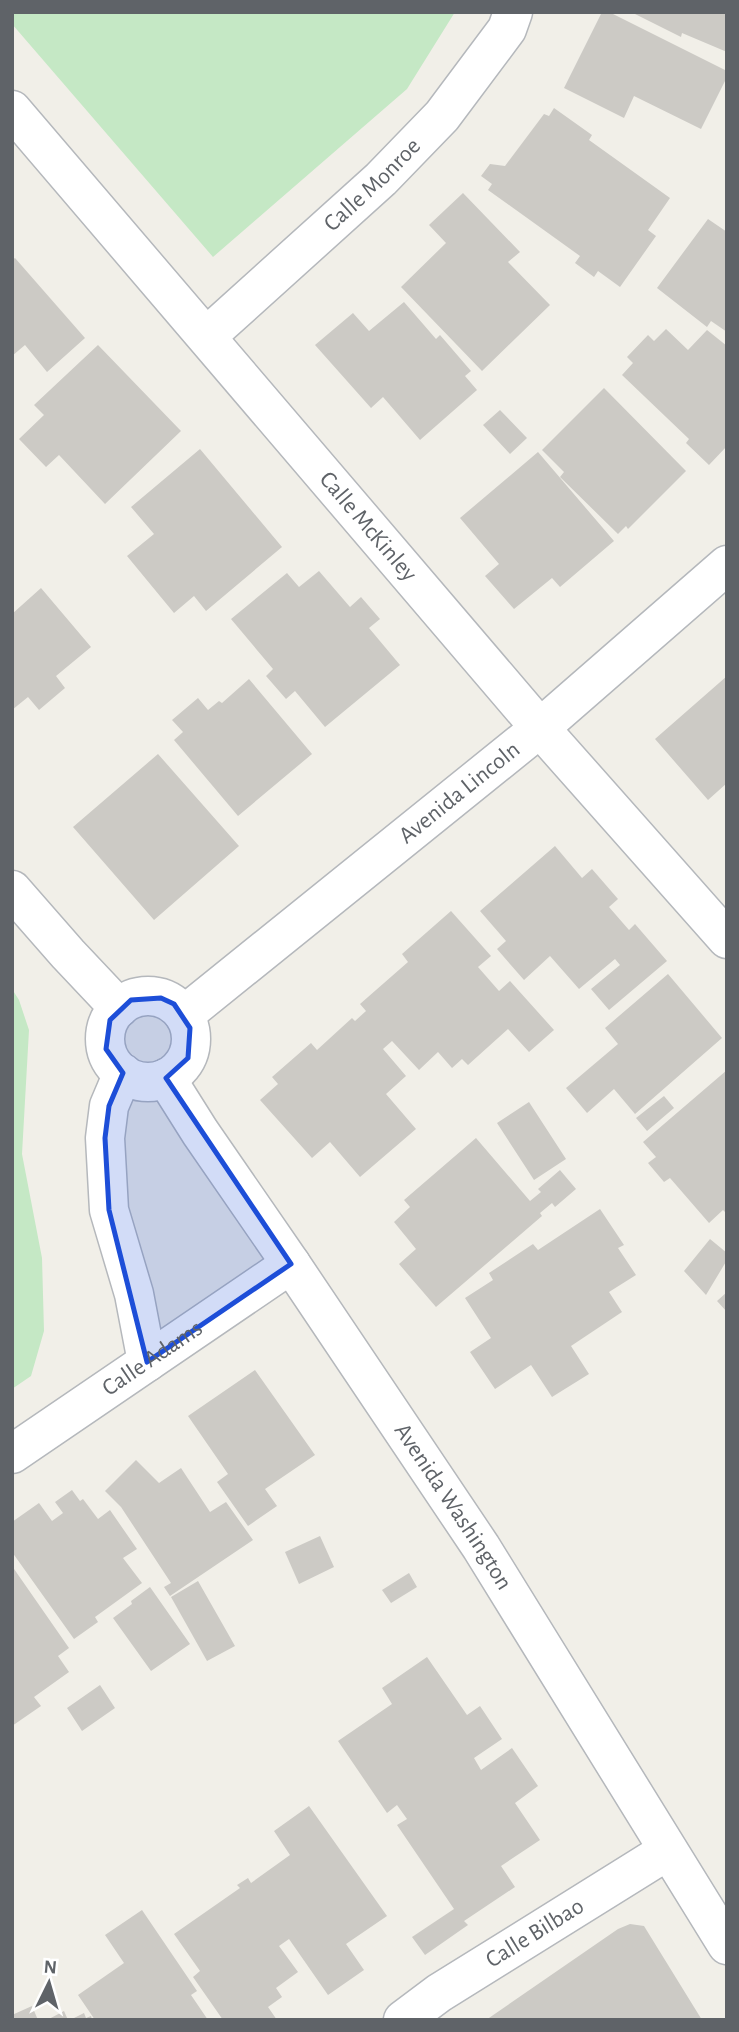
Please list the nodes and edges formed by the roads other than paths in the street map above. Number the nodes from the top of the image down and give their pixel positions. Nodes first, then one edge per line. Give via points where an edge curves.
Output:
1 (513, 12) edge
2 (12, 110) edge
3 (207, 336) junction
4 (727, 565) edge
5 (540, 729) junction
6 (12, 890) edge
7 (727, 939) edge
8 (119, 1008) junction
9 (184, 1015) junction
10 (123, 1073) junction
11 (166, 1078) junction
12 (291, 1264) junction
13 (147, 1362) junction
14 (12, 1454) edge
15 (667, 1851) junction
16 (727, 1945) edge
17 (403, 2020) edge

1 - 3 street, Calle Monroe via 507,29 442,116 381,179
2 - 3 street, Calle McKinley
3 - 5 street, Calle McKinley
4 - 5 street, Avenida Lincoln
5 - 7 street, Calle McKinley
5 - 9 street, Avenida Lincoln
6 - 8 street
8 - 9 street via 146,996 174,1004
8 - 10 street via 110,1020 106,1049
9 - 11 street via 190,1028 190,1051 178,1070
10 - 11 street via 136,1080
10 - 13 street via 109,1106 105,1138 109,1210 134,1294
11 - 12 street, Avenida Washington
12 - 13 street, Calle Adams
12 - 15 street, Avenida Washington via 481,1547
13 - 14 street, Calle Adams
15 - 16 street, Avenida Washington
15 - 17 street, Calle Bilbao

